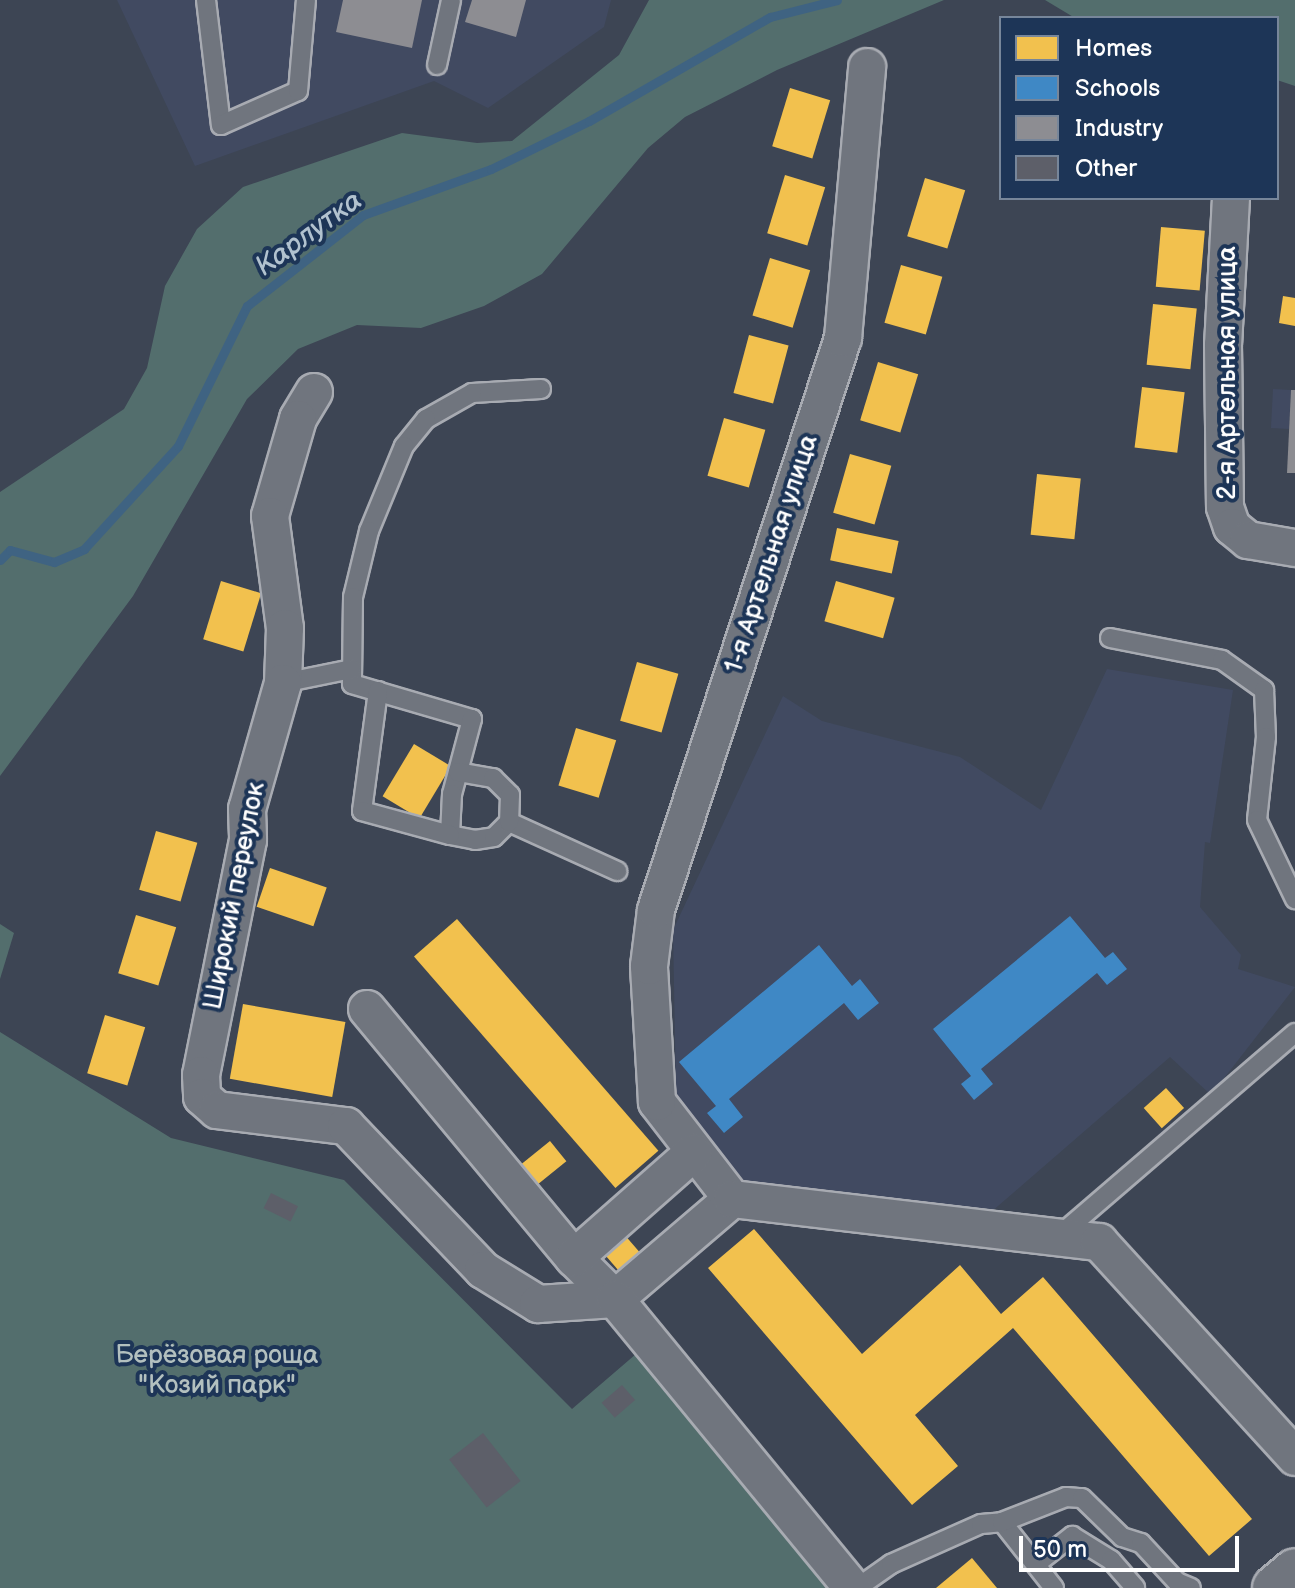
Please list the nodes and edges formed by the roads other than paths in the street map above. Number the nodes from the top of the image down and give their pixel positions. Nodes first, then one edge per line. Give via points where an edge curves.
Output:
1 (206, 0) edge
2 (306, 0) edge
3 (451, 0) edge
4 (437, 65) dead end
5 (867, 67) dead end
6 (1231, 200) edge
7 (541, 389) dead end
8 (314, 392) dead end
9 (1295, 548) edge
10 (1110, 638) dead end
11 (352, 669) junction
12 (283, 683) junction
13 (378, 691) junction
14 (458, 772) junction
15 (509, 822) junction
16 (450, 835) junction
17 (617, 871) dead end
18 (1295, 899) edge
19 (367, 1009) dead end
20 (1295, 1033) edge
21 (693, 1153) junction
22 (732, 1199) junction
23 (1057, 1237) junction
24 (574, 1258) junction
25 (615, 1299) junction
26 (1295, 1457) edge
27 (1002, 1522) junction
28 (1036, 1564) junction
29 (1295, 1571) edge
30 (854, 1588) edge
31 (1054, 1588) edge
32 (1135, 1588) edge
33 (1191, 1588) edge
34 (1275, 1588) edge

1 - 2 lane via 221,125 298,91
3 - 4 lane
5 - 21 street, 1-я Артельная улица via 843,338 656,910 649,966 657,1102
6 - 9 street, 2-я Артельная улица via 1223,345 1225,507 1232,527 1248,540
7 - 11 lane via 472,393 426,419 404,446 369,531 353,597
8 - 12 street, Широкий переулок via 298,419 270,516 285,628
10 - 18 lane via 1222,660 1264,690 1266,737 1257,820
11 - 12 lane
11 - 13 lane via 352,684
12 - 25 street, Широкий переулок via 247,809 248,840 201,1075 202,1097 217,1110 346,1126 483,1270 538,1304
13 - 14 lane via 472,719
13 - 16 lane via 362,811
14 - 15 lane via 493,778 510,795
14 - 16 lane
15 - 16 lane via 494,837
15 - 17 lane
19 - 24 street
20 - 23 lane
21 - 22 street, 1-я Артельная улица
21 - 24 street
22 - 23 street
22 - 25 street
23 - 26 street via 1099,1242
24 - 25 street
25 - 30 street
27 - 28 lane
27 - 30 lane via 981,1524 891,1564
27 - 33 lane via 1066,1497 1082,1498 1122,1537 1141,1543 1177,1582
28 - 31 lane
28 - 32 lane via 1072,1536 1111,1560
29 - 34 street

